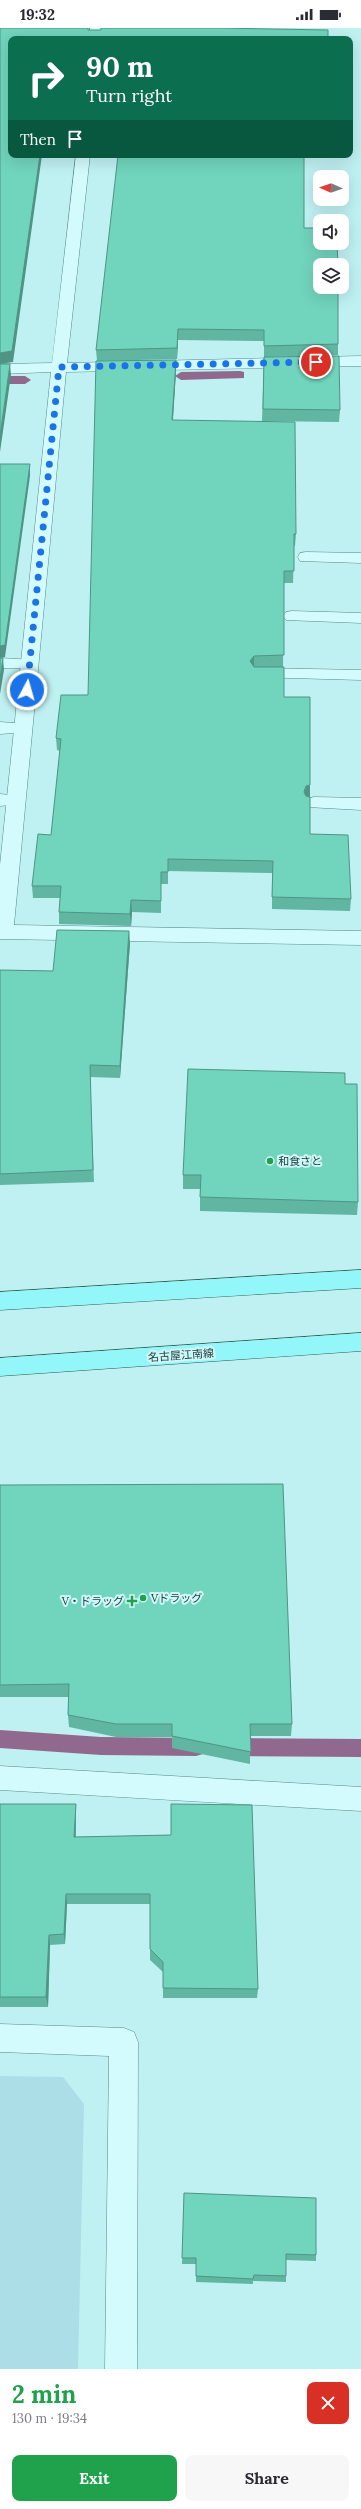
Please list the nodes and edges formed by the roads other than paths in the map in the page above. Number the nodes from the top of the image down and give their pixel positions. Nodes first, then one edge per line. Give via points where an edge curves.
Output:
1 (83, 158) edge
2 (361, 361) edge
3 (59, 367) junction
4 (0, 369) edge
5 (306, 557) dead end
6 (361, 558) edge
7 (292, 616) dead end
8 (361, 618) edge
9 (0, 663) edge
10 (29, 664) junction
11 (260, 673) edge
12 (361, 675) edge
13 (0, 728) edge
14 (23, 728) junction
15 (8, 800) edge
16 (314, 803) dead end
17 (361, 804) edge
18 (1, 932) edge
19 (361, 938) edge
20 (361, 1279) edge
21 (0, 1301) edge
22 (361, 1342) edge
23 (0, 1367) edge
24 (0, 1778) edge
25 (361, 1799) edge
26 (0, 2038) edge
27 (122, 2369) edge

1 - 3 street
2 - 3 street
3 - 4 street
3 - 10 street
5 - 6 street
7 - 8 street
9 - 10 street
10 - 14 street
11 - 12 street
13 - 14 street
14 - 15 street
15 - 18 street
16 - 17 street
18 - 19 street
20 - 21 main road
22 - 23 main road, 名古屋江南線
24 - 25 street
26 - 27 street via 124,2042

